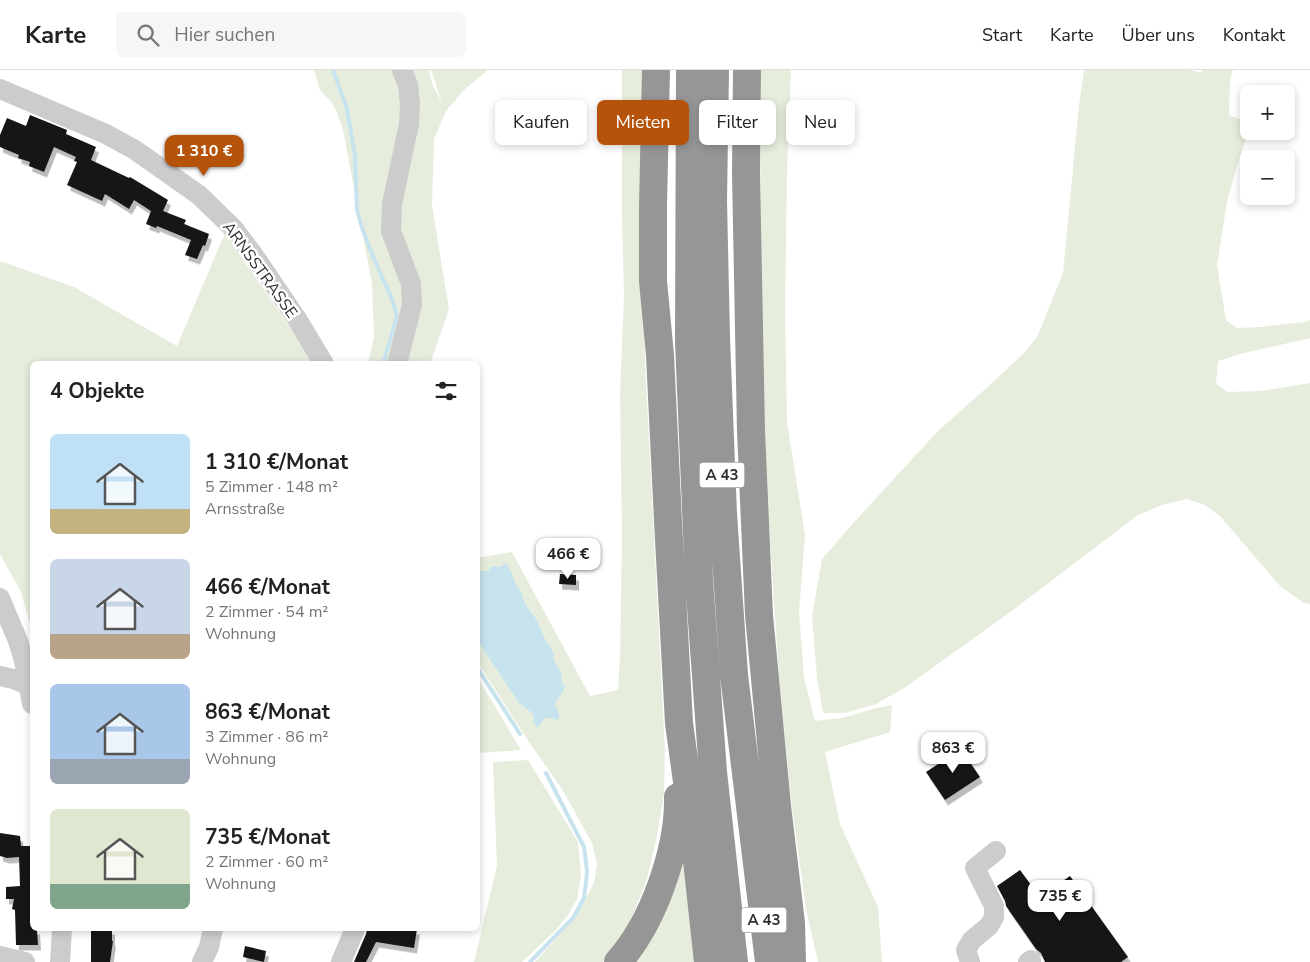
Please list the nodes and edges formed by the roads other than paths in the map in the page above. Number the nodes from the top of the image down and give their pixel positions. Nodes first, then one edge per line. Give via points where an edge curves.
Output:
1 (402, 70) edge
2 (656, 70) edge
3 (673, 70) edge
4 (690, 70) edge
5 (715, 70) edge
6 (747, 70) edge
7 (0, 89) edge
8 (690, 239) junction
9 (322, 361) edge
10 (398, 361) edge
11 (0, 598) edge
12 (0, 678) edge
13 (30, 695) edge
14 (679, 723) junction
15 (996, 851) dead end
16 (791, 923) junction
17 (62, 931) edge
18 (213, 931) edge
19 (354, 931) edge
20 (0, 956) edge
21 (25, 962) edge
22 (60, 962) edge
23 (202, 962) edge
24 (341, 962) edge
25 (618, 962) edge
26 (708, 962) edge
27 (734, 962) edge
28 (769, 962) edge
29 (792, 962) edge
30 (801, 962) edge
31 (970, 962) edge

1 - 10 street via 408,85 409,124 392,204 391,231 411,284 412,306
2 - 14 highway via 653,281 660,356
3 - 8 highway via 678,189
4 - 8 highway, A 43
5 - 28 highway, A 43 via 713,202 723,514 734,675
6 - 16 highway via 751,430 759,615
7 - 9 street, ARNSSTRASSE via 106,134 199,195 234,229 250,250
8 - 27 highway, A 43 via 689,342 699,580 713,772
11 - 13 street via 18,641
12 - 13 street via 13,679
14 - 25 highway via 678,810 671,853 655,901
14 - 26 highway
15 - 31 street via 975,868 994,906 994,917 966,950
16 - 29 highway
16 - 30 highway
17 - 22 street
18 - 23 street
19 - 24 street
20 - 21 street

